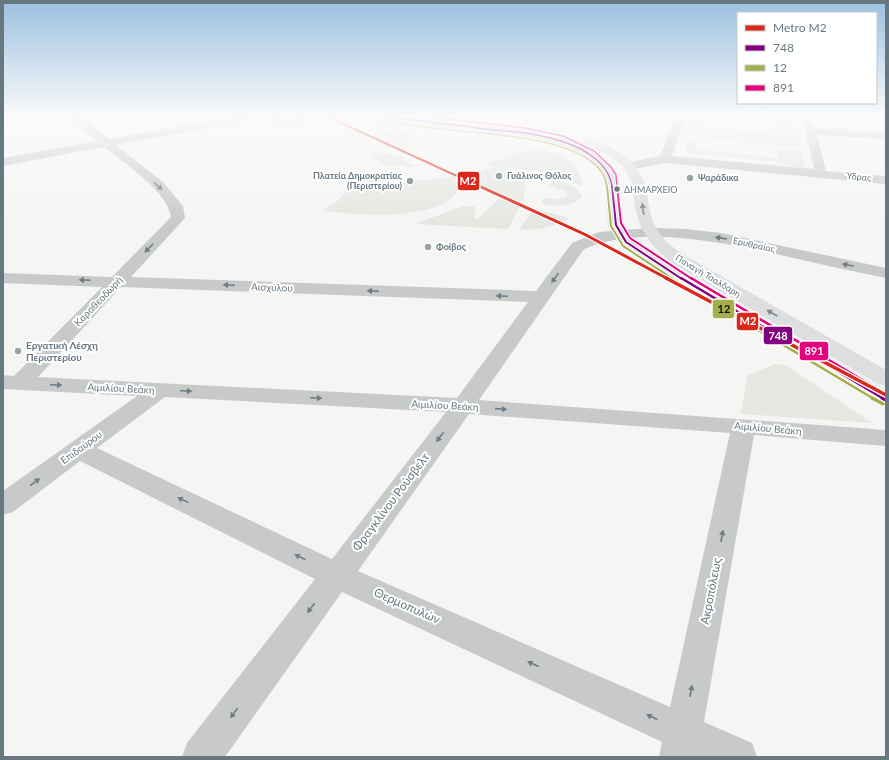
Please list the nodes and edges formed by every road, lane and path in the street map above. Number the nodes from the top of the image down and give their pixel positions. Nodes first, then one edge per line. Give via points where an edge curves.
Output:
1 (60, 151) edge
2 (116, 151) edge
3 (583, 151) edge
4 (608, 151) edge
5 (668, 151) edge
6 (815, 151) edge
7 (665, 159) junction
8 (3, 162) edge
9 (629, 166) junction
10 (821, 174) junction
11 (886, 180) edge
12 (651, 233) junction
13 (621, 235) junction
14 (578, 246) joint
15 (886, 273) edge
16 (3, 278) edge
17 (117, 281) junction
18 (541, 297) junction
19 (886, 378) edge
20 (12, 382) edge
21 (160, 390) junction
22 (886, 400) edge
23 (463, 406) junction
24 (744, 426) junction
25 (886, 438) edge
26 (78, 450) junction
27 (3, 505) edge
28 (336, 575) junction
29 (681, 744) edge
30 (201, 757) edge
31 (738, 757) edge

1 - 8 street
2 -> 17 street, Καραθεοδωρή via 169,196 176,206 178,218
3 - 13 main road, Παναγή Τσαλδάρη via 598,161 611,177 614,215
4 - 9 main road, Παναγή Τσαλδάρη
5 - 7 street
6 - 10 street
7 - 9 street, Ύδρας
7 - 10 street, Ύδρας
12 -> 9 main road, Παναγή Τσαλδάρη via 644,216 639,183
10 - 11 street, Ύδρας
12 - 13 street, Ερυθραίας
15 -> 12 street, Ερυθραίας via 721,238
19 -> 12 main road, Παναγή Τσαλδάρη via 680,260 666,250
13 - 14 street, Ερυθραίας via 599,237
13 - 22 main road, Παναγή Τσαλδάρη via 639,252
14 -> 18 street, Φραγκλίνου Ρούσβελτ
17 -> 16 street, Αισχύλου
18 -> 17 street, Αισχύλου
17 - 20 street, Καραθεοδωρή
18 - 23 street, Φραγκλίνου Ρούσβελτ
20 -> 21 street, Αιμιλίου Βεάκη
21 -> 23 street, Αιμιλίου Βεάκη
21 - 26 street, Επιδαύρου
23 -> 24 street, Αιμιλίου Βεάκη
23 -> 28 street, Φραγκλίνου Ρούσβελτ
24 - 25 street, Αιμιλίου Βεάκη
29 -> 24 street, Ακροπόλεως
27 -> 26 street, Επιδαύρου
28 -> 26 street, Θερμοπυλών
29 -> 28 street, Θερμοπυλών
28 -> 30 street, Φραγκλίνου Ρούσβελτ
29 - 31 street, Θερμοπυλών

